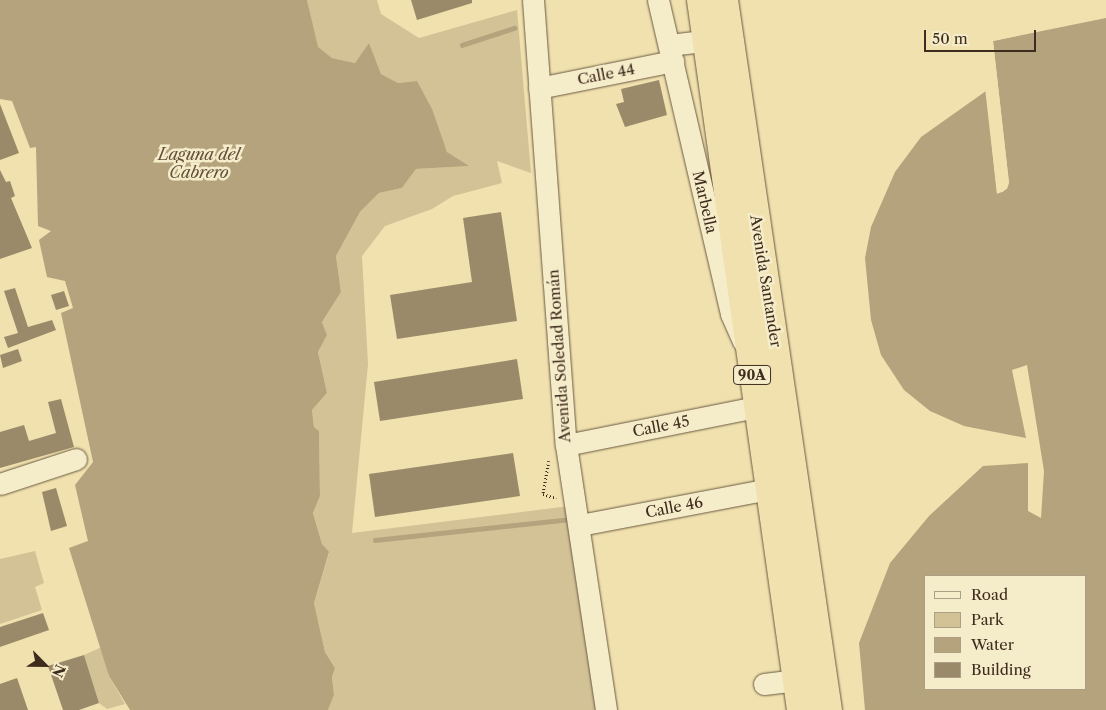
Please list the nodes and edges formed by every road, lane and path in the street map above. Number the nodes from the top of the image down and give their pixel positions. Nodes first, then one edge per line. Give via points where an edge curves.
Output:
1 (533, 0) edge
2 (658, 0) edge
3 (701, 0) edge
4 (724, 0) edge
5 (718, 39) junction
6 (671, 53) junction
7 (539, 88) junction
8 (749, 356) junction
9 (757, 406) junction
10 (566, 445) junction
11 (76, 459) dead end
12 (0, 484) edge
13 (768, 489) junction
14 (580, 525) junction
15 (797, 680) junction
16 (764, 684) dead end
17 (606, 710) edge
18 (801, 710) edge
19 (828, 710) edge

1 - 7 street, Avenida Soledad Román
2 - 6 street, Marbella
3 - 5 highway, Avenida Santander / 90A
4 - 5 highway, Avenida Santander / 90A
5 - 6 street, Calle 44
5 - 8 highway, Avenida Santander / 90A
5 - 19 highway, Avenida Santander / 90A
6 - 7 street, Calle 44
6 - 8 street, Marbella via 730,314
7 - 10 street, Avenida Soledad Román
8 - 9 highway, Avenida Santander / 90A
9 - 10 street, Calle 45
9 - 13 highway, Avenida Santander / 90A
10 - 14 street, Avenida Soledad Román
11 - 12 street
13 - 14 street, Calle 46
13 - 15 highway, Avenida Santander / 90A
14 - 17 street, Avenida Soledad Román
15 - 16 street
15 - 18 highway, Avenida Santander / 90A

